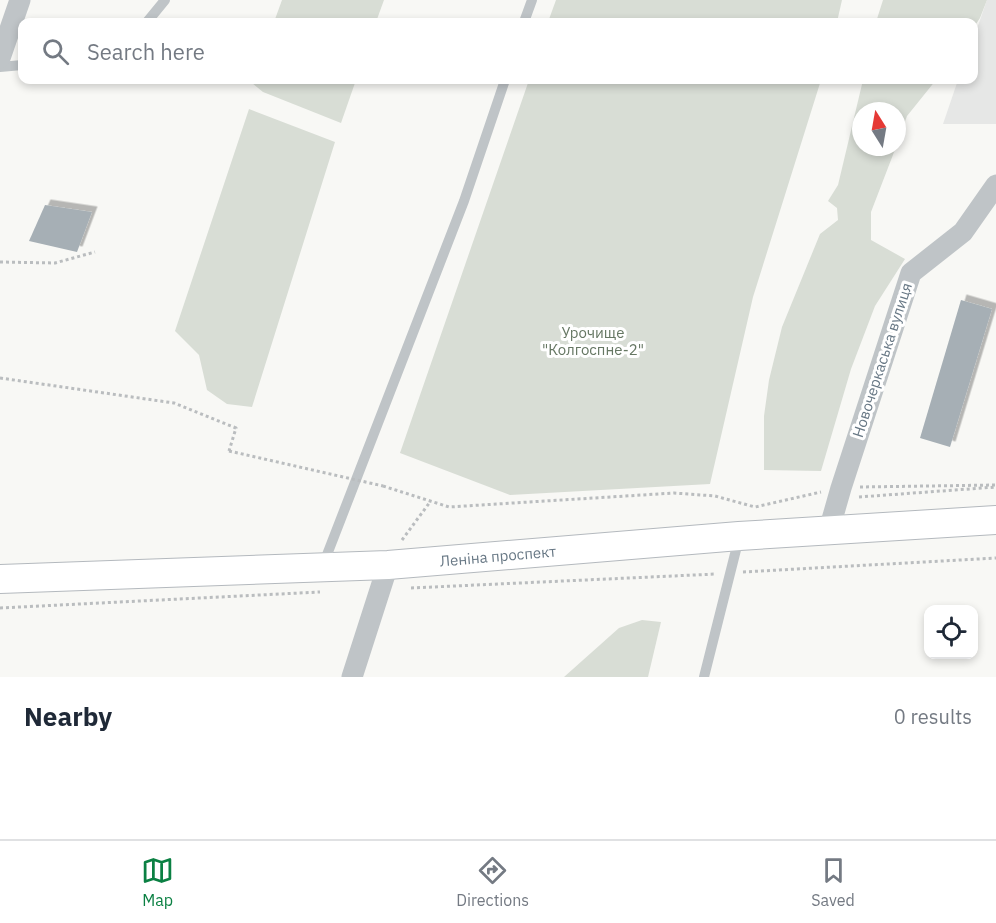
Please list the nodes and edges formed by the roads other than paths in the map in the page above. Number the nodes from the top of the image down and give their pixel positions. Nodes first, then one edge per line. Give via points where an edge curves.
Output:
1 (20, 0) edge
2 (165, 0) edge
3 (532, 0) edge
4 (150, 18) edge
5 (525, 18) edge
6 (0, 58) edge
7 (18, 65) edge
8 (0, 67) edge
9 (504, 84) edge
10 (996, 185) edge
11 (996, 520) edge
12 (829, 530) junction
13 (739, 536) junction
14 (388, 565) junction
15 (322, 568) junction
16 (0, 579) edge
17 (352, 677) edge
18 (704, 677) edge

1 - 6 street
2 - 4 lane
3 - 5 lane
7 - 8 lane
9 - 15 lane via 464,201
10 - 12 street, Новочеркаська вулиця via 963,232 911,273
11 - 12 main road, Леніна проспект
12 - 13 main road, Леніна проспект
13 - 14 main road, Леніна проспект
13 - 18 lane
14 - 15 main road, Леніна проспект
14 - 17 street
15 - 16 main road, Леніна проспект

